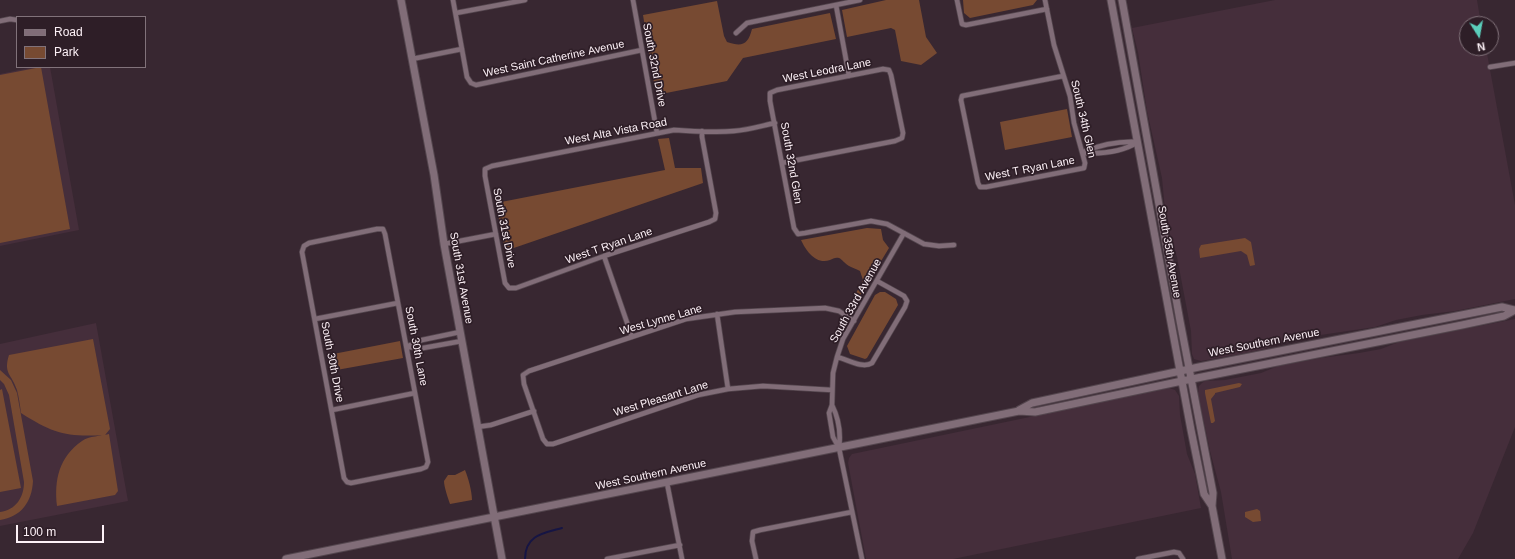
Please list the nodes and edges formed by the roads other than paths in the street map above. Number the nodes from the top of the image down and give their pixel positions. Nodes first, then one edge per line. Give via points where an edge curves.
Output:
1 (401, 0) edge
2 (453, 0) edge
3 (525, 0) edge
4 (633, 0) edge
5 (860, 0) edge
6 (957, 0) edge
7 (1045, 0) edge
8 (1111, 0) edge
9 (1122, 0) edge
10 (836, 5) junction
11 (1047, 9) junction
12 (456, 13) junction
13 (16, 20) edge
14 (0, 21) edge
15 (736, 33) dead end
16 (462, 49) junction
17 (642, 50) junction
18 (412, 60) junction
19 (1515, 63) edge
20 (1490, 67) dead end
21 (850, 76) junction
22 (1063, 76) junction
23 (770, 94) joint
24 (775, 123) junction
25 (702, 131) junction
26 (658, 133) junction
27 (1138, 142) junction
28 (1113, 144) junction
29 (1114, 151) junction
30 (1083, 153) junction
31 (782, 163) junction
32 (1084, 168) joint
33 (485, 169) joint
34 (1159, 203) junction
35 (1149, 205) junction
36 (383, 229) joint
37 (904, 233) junction
38 (496, 234) junction
39 (444, 244) junction
40 (954, 245) dead end
41 (604, 256) junction
42 (877, 281) junction
43 (509, 288) joint
44 (398, 302) junction
45 (717, 314) junction
46 (315, 319) junction
47 (854, 321) junction
48 (460, 332) junction
49 (632, 336) junction
50 (432, 338) junction
51 (462, 340) junction
52 (433, 346) junction
53 (407, 347) junction
54 (837, 357) junction
55 (1190, 369) junction
56 (1180, 371) junction
57 (1192, 379) junction
58 (1182, 381) junction
59 (728, 389) junction
60 (832, 390) junction
61 (415, 393) junction
62 (832, 405) junction
63 (332, 410) junction
64 (534, 411) junction
65 (1019, 411) junction
66 (477, 427) junction
67 (839, 448) junction
68 (347, 482) joint
69 (667, 483) junction
70 (1212, 506) junction
71 (852, 512) junction
72 (494, 518) junction
73 (680, 545) junction
74 (301, 558) edge
75 (290, 559) edge
76 (502, 559) edge
77 (607, 559) edge
78 (682, 559) edge
79 (756, 559) edge
80 (862, 559) edge
81 (1138, 559) edge
82 (1183, 559) edge
83 (1222, 559) edge

1 - 18 main road, South 31st Avenue
2 - 12 street
3 - 12 street
4 - 17 street, South 32nd Drive
5 - 10 street
6 - 11 street via 962,24 966,25
7 - 11 street, South 34th Glen
8 - 27 main road, South 35th Avenue
9 - 34 main road, South 35th Avenue
10 - 15 street via 747,23
10 - 21 street
11 - 22 street, South 34th Glen
12 - 16 street
13 - 14 street
16 - 17 street, West Saint Catherine Avenue via 467,77 476,85
16 - 18 street
17 - 26 street, South 32nd Drive
18 - 39 main road, South 31st Avenue
19 - 20 street
21 - 23 street, West Leodra Lane via 777,90
21 - 31 street, West Leodra Lane via 889,70 902,138 895,142
22 - 30 street, South 34th Glen
22 - 32 street, West T Ryan Lane via 962,96 978,183 980,187 986,188
23 - 24 street, South 32nd Glen
24 - 25 street, West Alta Vista Road via 736,131
24 - 31 street, South 32nd Glen
25 - 26 street, West Alta Vista Road via 674,130
25 - 41 street, West T Ryan Lane via 716,213 714,219
26 - 33 street, West Alta Vista Road
27 - 28 street, West T Ryan Lane
27 - 29 street, West T Ryan Lane via 1128,148
27 - 35 main road, South 35th Avenue
28 - 29 street
28 - 30 street, West T Ryan Lane via 1096,147
29 - 30 street, West T Ryan Lane
30 - 32 street, South 34th Glen
31 - 37 street, South 32nd Glen via 794,228 798,234 871,221 888,224
33 - 38 street, South 31st Drive
34 - 35 main road
34 - 55 main road, South 35th Avenue
35 - 56 main road, South 35th Avenue
36 - 44 street, South 30th Lane
36 - 46 street, South 30th Drive via 377,228 304,246 302,252
37 - 40 street via 924,244
37 - 42 street, South 33rd Avenue
38 - 39 street
38 - 43 street, South 31st Drive via 505,283
39 - 48 main road, South 31st Avenue
41 - 43 street, West T Ryan Lane via 516,288
41 - 49 street
42 - 47 street, South 33rd Avenue
42 - 54 street via 904,296 907,301 904,307 873,361 868,365
44 - 46 street
44 - 53 street, South 30th Lane
45 - 47 street, West Lynne Lane via 825,308 839,311
45 - 49 street, West Lynne Lane
45 - 59 street
46 - 63 street, South 30th Drive
47 - 54 street, South 33rd Avenue
48 - 50 street
48 - 51 main road, South 31st Avenue
49 - 64 street, West Lynne Lane via 523,375
50 - 52 street
50 - 53 street
51 - 52 street
51 - 66 main road, South 31st Avenue
52 - 53 street
53 - 61 street, South 30th Lane
54 - 60 street, South 33rd Avenue
55 - 56 main road, West Southern Avenue
55 - 57 main road, South 35th Avenue
55 - 57 main road, West Southern Avenue via 1502,307 1515,310 1504,316 1462,325
56 - 58 main road, South 35th Avenue
56 - 65 main road, West Southern Avenue via 1032,403
57 - 58 main road, West Southern Avenue
57 - 70 main road, South 35th Avenue via 1213,493
58 - 65 main road, West Southern Avenue via 1035,412
58 - 70 main road, South 35th Avenue via 1204,494
59 - 60 street, West Pleasant Lane via 763,386
59 - 64 street, West Pleasant Lane via 698,395 553,444 547,444 543,439
60 - 62 street, South 33rd Avenue
61 - 63 street
61 - 68 street, South 30th Lane via 428,462 426,467
62 - 67 street, South 33rd Avenue via 840,435
62 - 67 street, South 33rd Avenue via 830,413 833,436
63 - 68 street, South 30th Drive via 344,478
64 - 66 street
65 - 67 main road, West Southern Avenue
66 - 72 main road, South 31st Avenue
67 - 69 main road, West Southern Avenue
67 - 71 street, South 33rd Avenue
69 - 72 main road, West Southern Avenue
69 - 73 street
70 - 83 main road, South 35th Avenue
71 - 79 street via 753,532
71 - 80 street, South 33rd Avenue
72 - 74 main road, West Southern Avenue
72 - 76 main road, South 31st Avenue
73 - 77 street
73 - 78 street
74 - 75 main road, West Southern Avenue
81 - 82 street via 1174,552 1179,553

